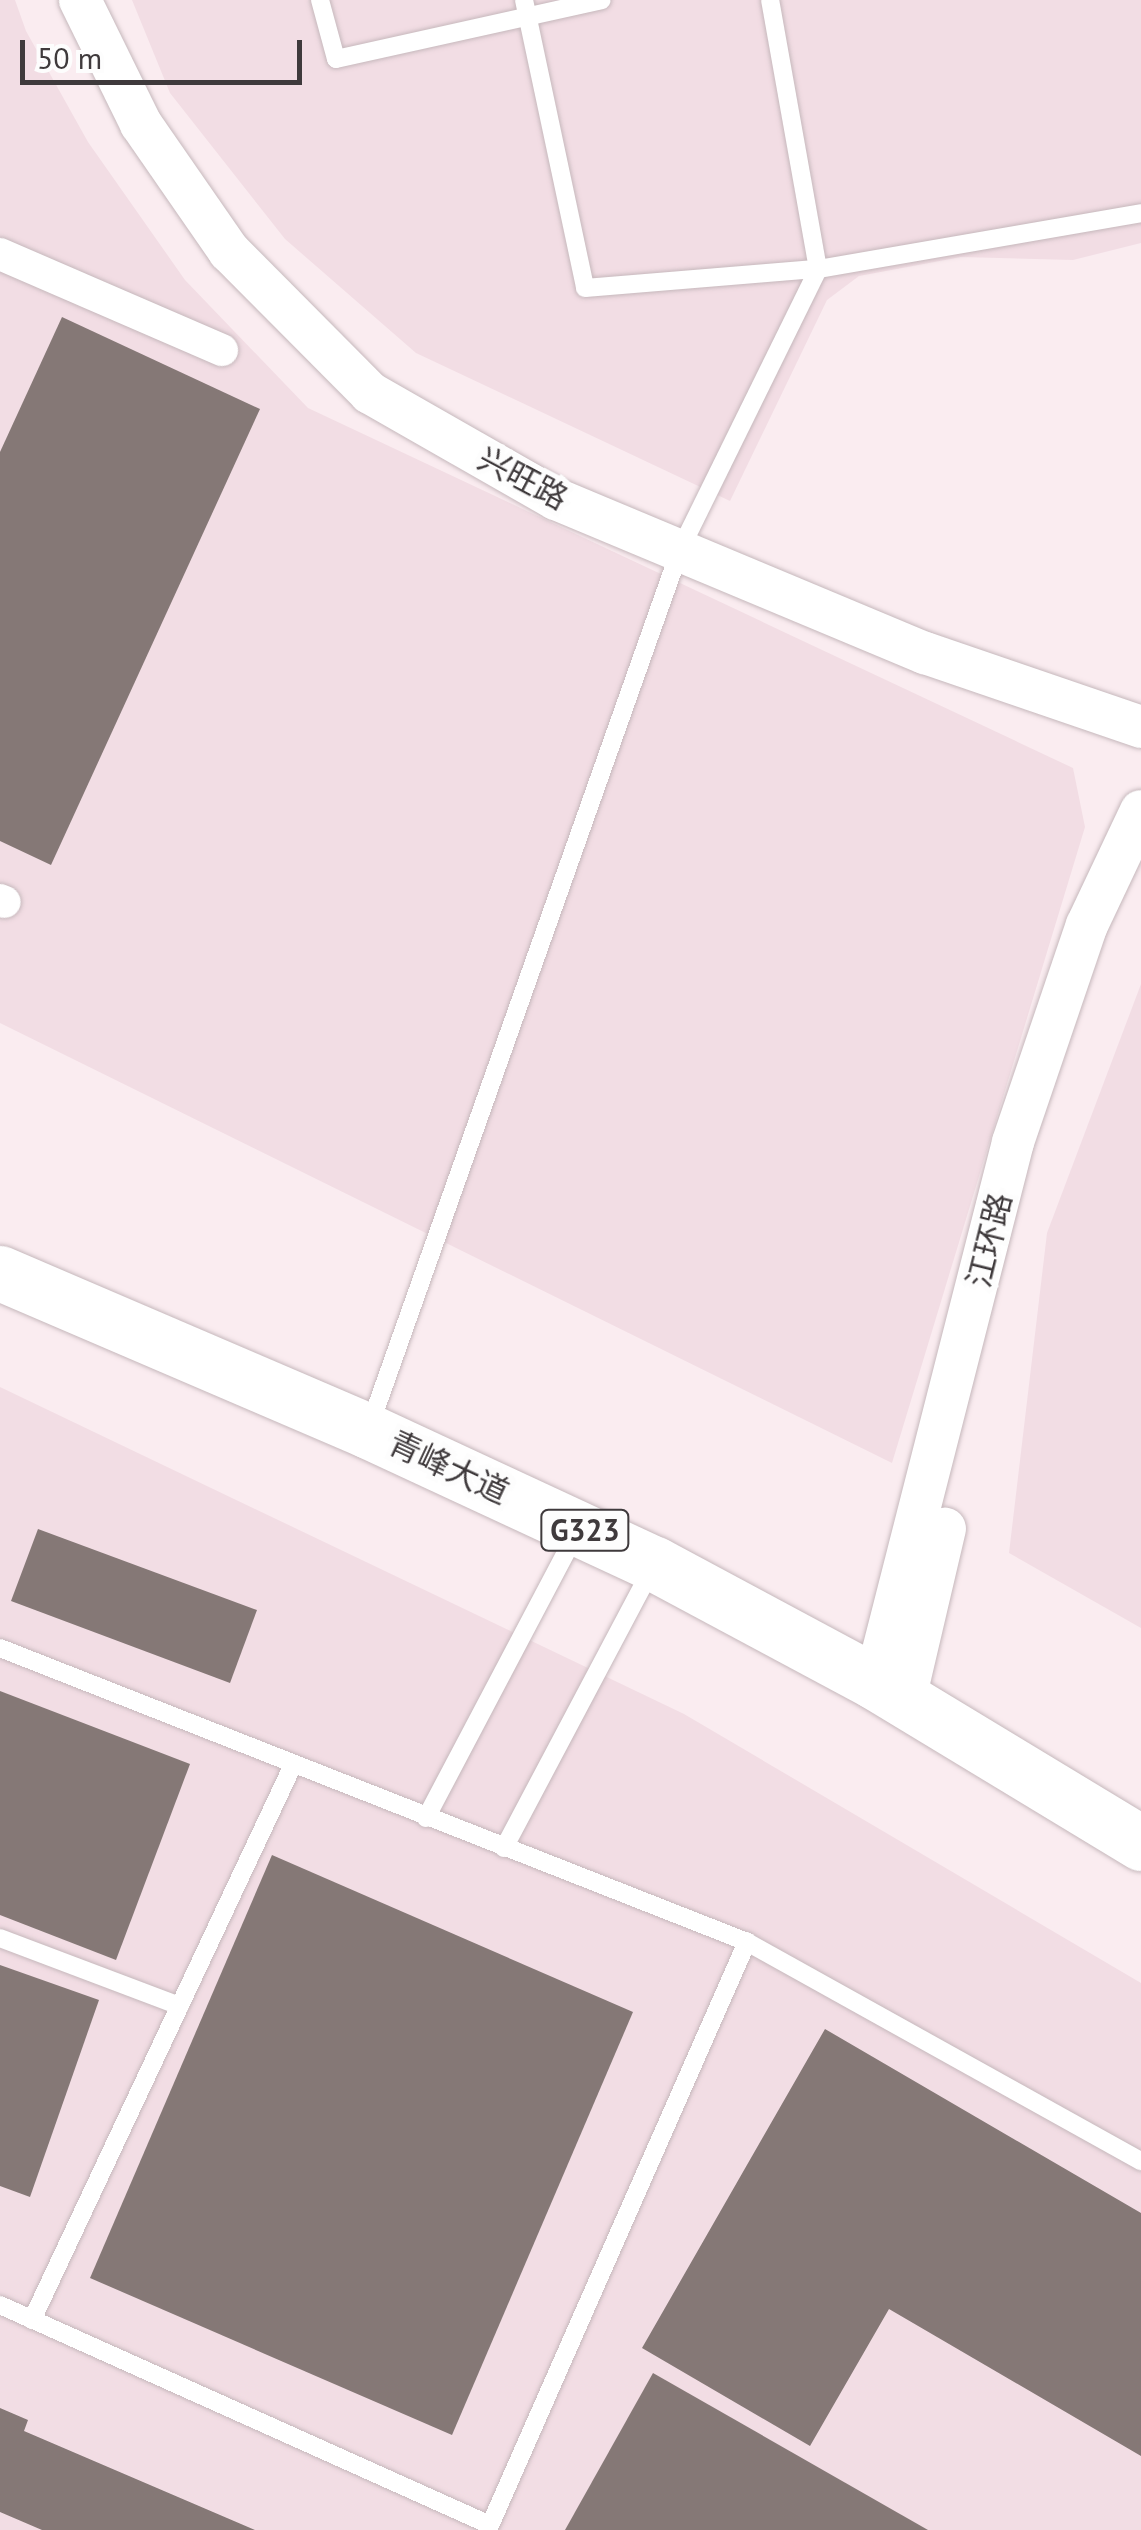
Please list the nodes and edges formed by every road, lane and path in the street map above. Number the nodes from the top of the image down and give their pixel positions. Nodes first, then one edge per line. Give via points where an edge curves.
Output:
1 (80, 0) edge
2 (320, 0) edge
3 (602, 0) edge
4 (770, 0) edge
5 (526, 7) edge
6 (1141, 212) edge
7 (0, 254) edge
8 (818, 270) junction
9 (222, 350) dead end
10 (680, 550) junction
11 (1141, 727) edge
12 (1141, 811) edge
13 (1141, 870) edge
14 (0, 1273) edge
15 (368, 1430) junction
16 (580, 1527) junction
17 (654, 1564) junction
18 (0, 1648) edge
19 (890, 1690) junction
20 (292, 1766) junction
21 (426, 1818) junction
22 (1141, 1843) edge
23 (504, 1848) junction
24 (0, 1938) edge
25 (746, 1942) junction
26 (180, 2006) junction
27 (1141, 2160) edge
28 (0, 2304) edge
29 (32, 2320) junction
30 (489, 2527) edge

1 - 10 street, 兴旺路 via 141,124 229,251 370,393 556,499
2 - 5 lane via 336,59
3 - 5 lane
4 - 8 lane
5 - 8 lane via 586,288
6 - 8 lane
7 - 9 street
8 - 10 lane
10 - 11 street, 兴旺路 via 925,652
10 - 15 lane
12 - 19 street, 江环路 via 1087,925 1013,1142
13 - 19 street, 江环路 via 1110,934 1038,1150
14 - 15 highway, 青峰大道 / G323
15 - 16 highway, 青峰大道 / G323
16 - 17 highway, 青峰大道 / G323
16 - 21 lane
17 - 19 highway, 青峰大道 / G323
17 - 23 lane
18 - 20 lane
19 - 22 highway, 青峰大道 / G323
20 - 21 lane
20 - 26 lane
21 - 23 lane
23 - 25 lane
24 - 26 lane
25 - 27 lane
25 - 30 lane
26 - 29 lane
28 - 29 lane
29 - 30 lane

